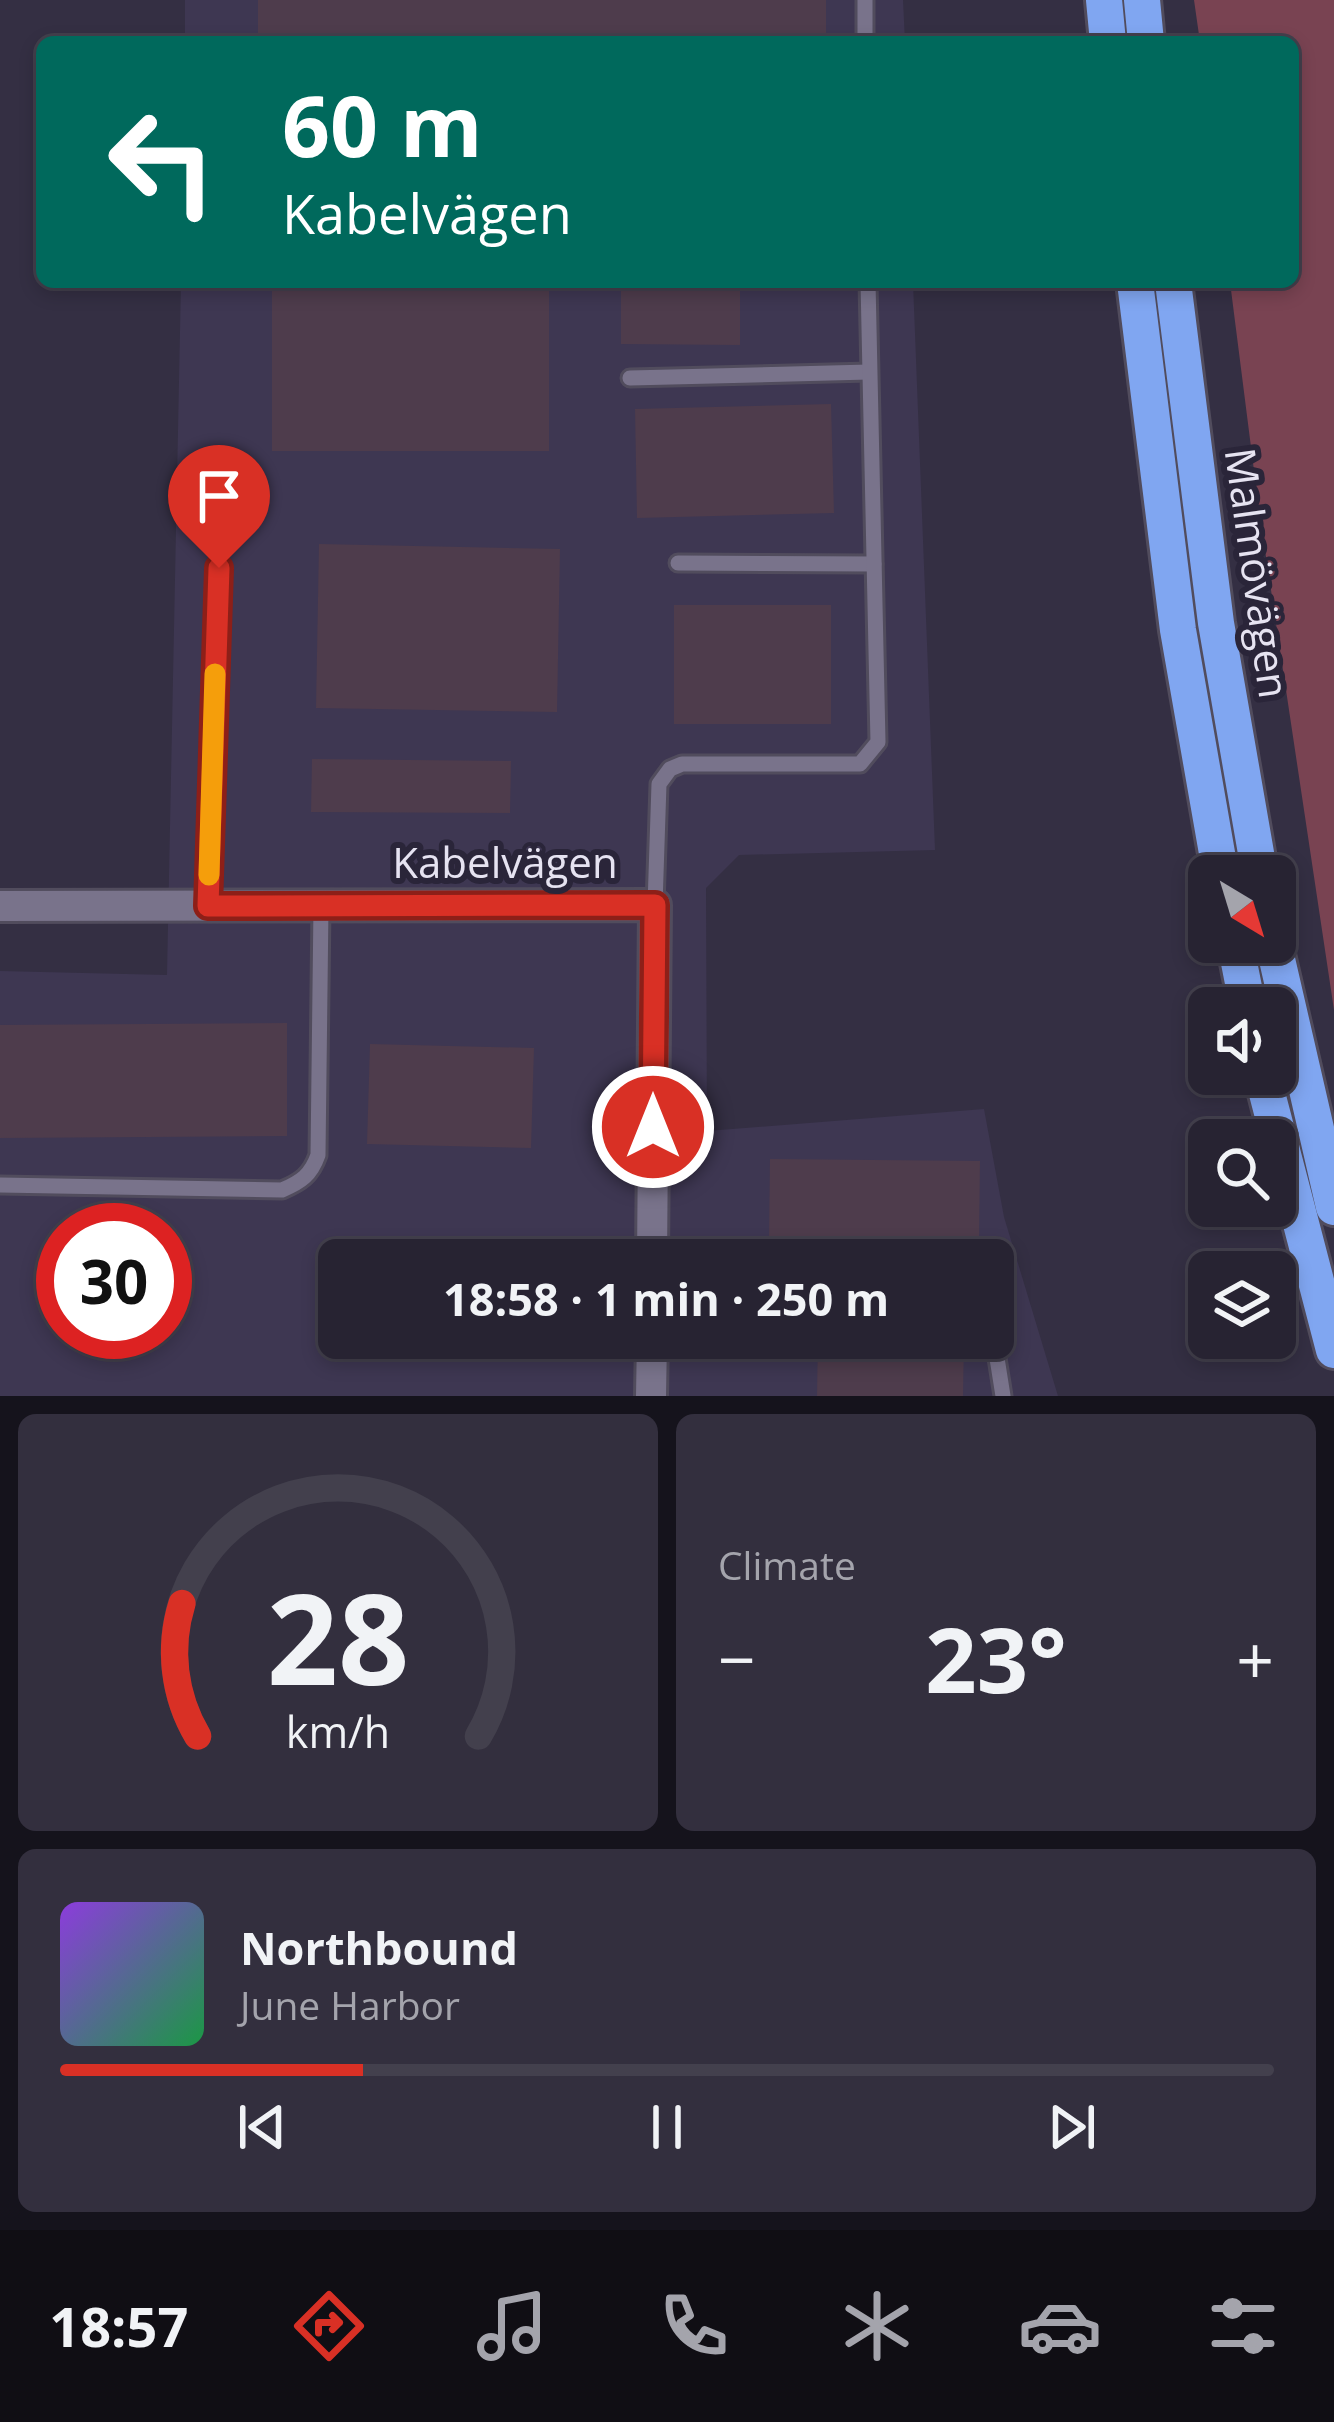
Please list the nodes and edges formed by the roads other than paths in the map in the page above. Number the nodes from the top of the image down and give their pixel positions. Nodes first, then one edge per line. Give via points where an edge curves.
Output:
1 (865, 0) edge
2 (1104, 0) edge
3 (1142, 0) edge
4 (865, 36) edge
5 (1107, 36) edge
6 (1145, 36) edge
7 (868, 288) edge
8 (1136, 288) edge
9 (1174, 288) edge
10 (869, 372) junction
11 (630, 378) dead end
12 (678, 563) dead end
13 (874, 564) junction
14 (219, 568) dead end
15 (1217, 855) edge
16 (1256, 855) edge
17 (321, 905) junction
18 (655, 905) junction
19 (0, 906) edge
20 (208, 906) junction
21 (1278, 963) edge
22 (1267, 1095) edge
23 (0, 1185) edge
24 (1334, 1207) edge
25 (652, 1239) edge
26 (1334, 1350) edge
27 (652, 1359) edge
28 (997, 1359) edge
29 (651, 1396) edge
30 (1003, 1396) edge

1 - 4 lane
2 - 5 highway
3 - 6 highway
7 - 10 lane
8 - 15 highway, Malmövägen via 1178,630
9 - 16 highway, Malmövägen via 1216,623
10 - 11 lane
10 - 13 lane
12 - 13 lane
13 - 18 lane via 872,754 860,764 670,769 659,784
14 - 20 lane
17 - 18 street, Kabelvägen
17 - 20 street, Kabelvägen
17 - 23 lane via 318,1155 299,1183 282,1190
18 - 25 street, Kabelvägen
19 - 20 street, Kabelvägen
21 - 24 highway
22 - 26 highway
27 - 29 street
28 - 30 lane

